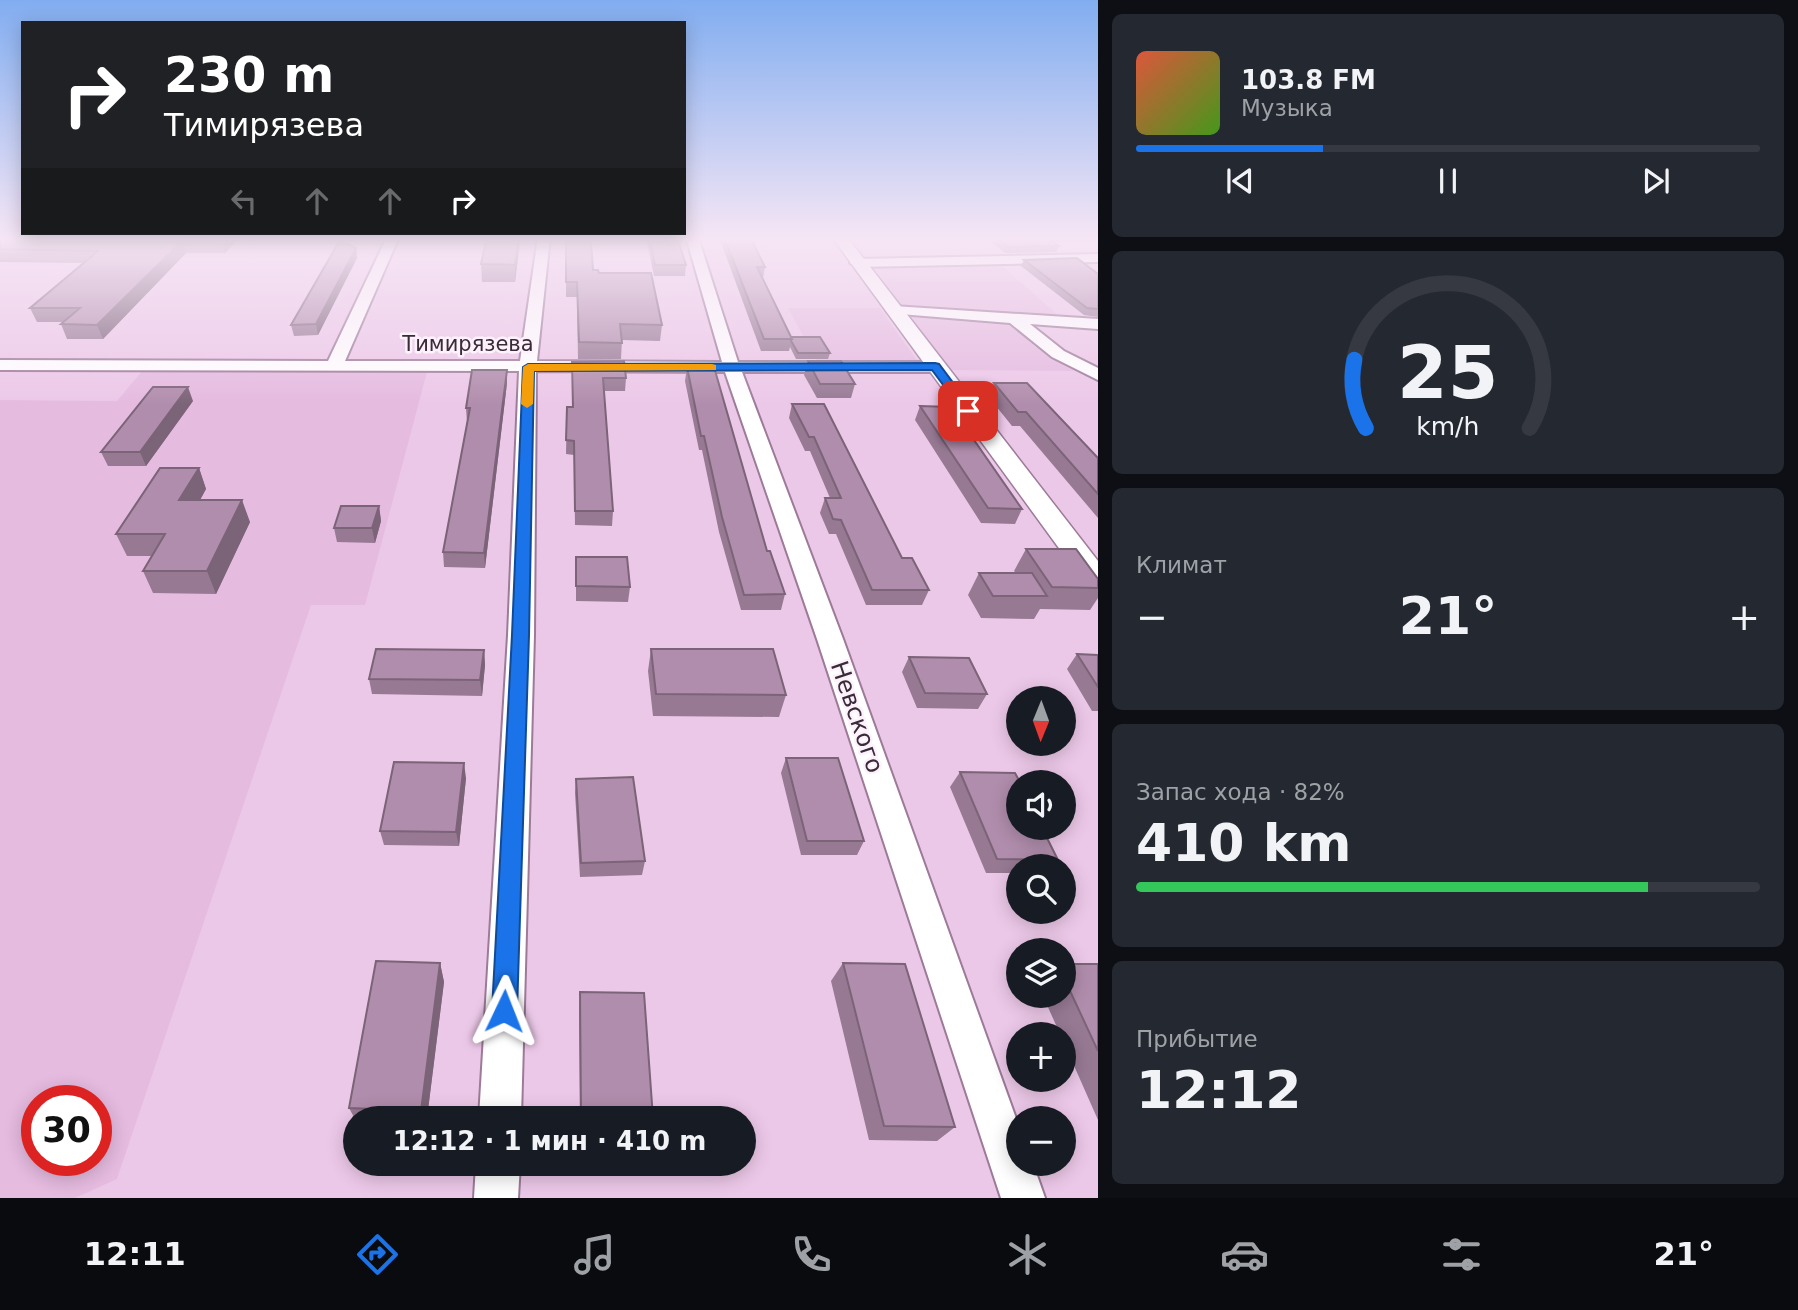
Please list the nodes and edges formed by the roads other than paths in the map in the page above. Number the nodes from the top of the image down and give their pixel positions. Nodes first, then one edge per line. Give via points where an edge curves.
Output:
1 (367, 293) edge
2 (537, 293) edge
3 (709, 293) edge
4 (880, 293) edge
5 (893, 310) junction
6 (1014, 319) junction
7 (1098, 324) edge
8 (0, 365) edge
9 (334, 366) junction
10 (528, 367) junction
11 (935, 367) junction
12 (732, 368) junction
13 (1098, 375) edge
14 (1098, 581) edge
15 (501, 1106) edge
16 (497, 1176) edge
17 (496, 1198) edge
18 (1023, 1198) edge

1 - 9 street
2 - 10 street
3 - 12 street, Невского
4 - 5 street
5 - 6 street
5 - 11 street
6 - 7 street
6 - 13 street via 1058,354
8 - 9 street, Тимирязева
9 - 10 street, Тимирязева
10 - 12 street, Тимирязева
10 - 15 street
11 - 12 street, Тимирязева
11 - 14 street
12 - 18 street, Невского
16 - 17 street

